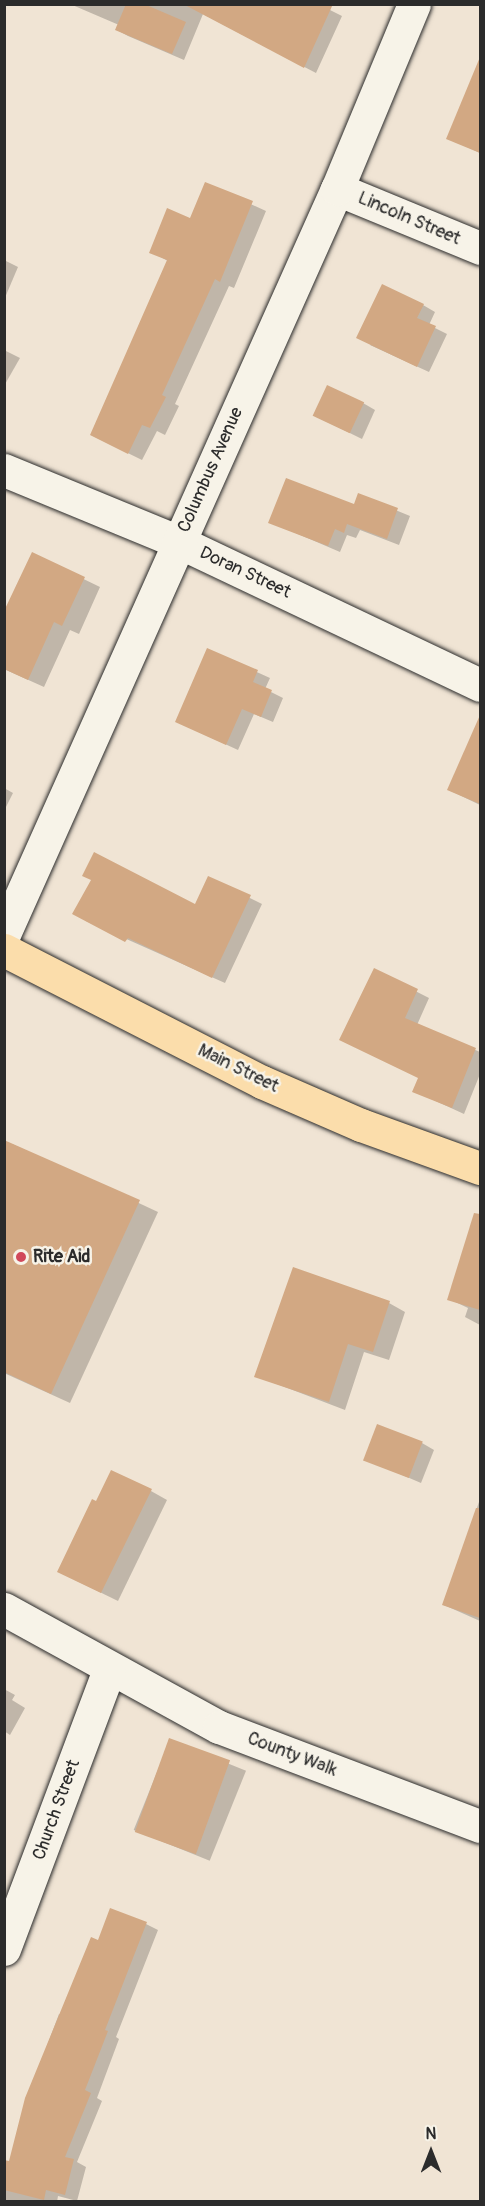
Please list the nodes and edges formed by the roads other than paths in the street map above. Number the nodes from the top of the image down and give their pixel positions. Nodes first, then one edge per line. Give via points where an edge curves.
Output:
1 (414, 4) edge
2 (337, 189) junction
3 (480, 248) edge
4 (4, 470) edge
5 (179, 542) junction
6 (480, 685) edge
7 (4, 934) edge
8 (4, 950) edge
9 (480, 1168) edge
10 (4, 1609) edge
11 (109, 1670) junction
12 (480, 1826) edge
13 (4, 1949) edge

1 - 2 street, Columbus Avenue
2 - 3 street, Lincoln Street
2 - 5 street, Columbus Avenue
4 - 5 street, Doran Street
5 - 6 street, Doran Street
5 - 7 street, Columbus Avenue
8 - 9 main road, Main Street via 262,1082 361,1125
10 - 11 street, County Walk
11 - 12 street, County Walk via 219,1727
11 - 13 street, Church Street

